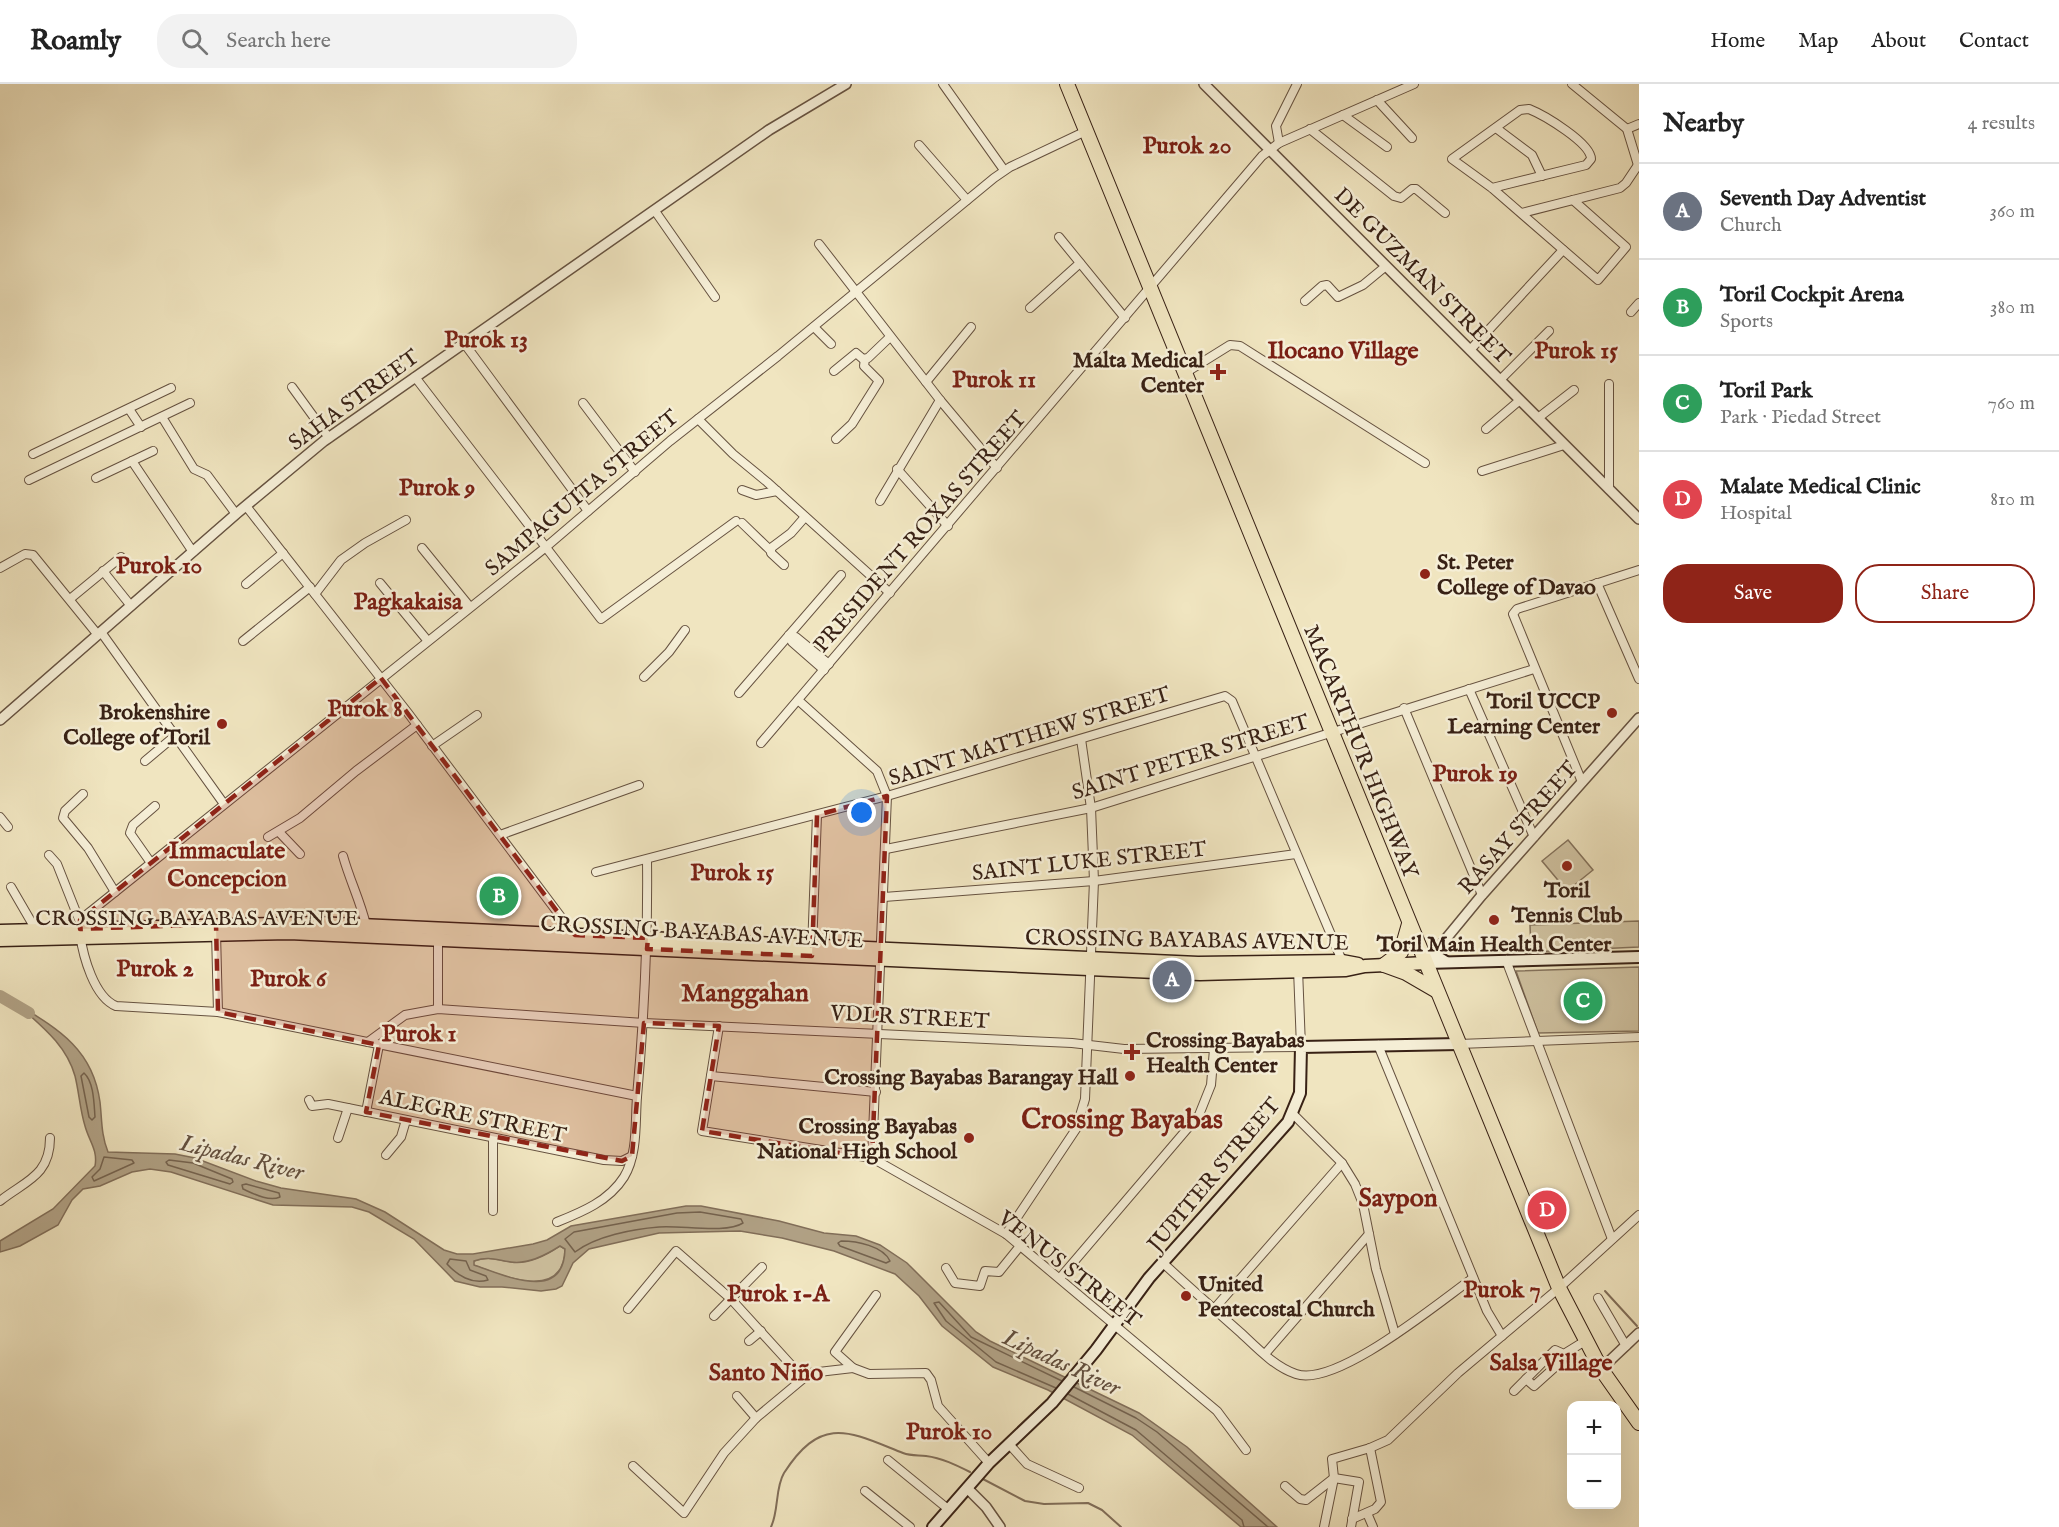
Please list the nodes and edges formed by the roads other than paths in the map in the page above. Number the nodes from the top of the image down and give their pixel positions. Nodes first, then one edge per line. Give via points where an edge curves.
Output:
1 (846, 84) edge
2 (943, 84) edge
3 (1067, 84) edge
4 (1204, 84) edge
5 (1297, 84) edge
6 (1414, 84) edge
7 (1572, 84) edge
8 (1377, 100) junction
9 (1343, 115) junction
10 (1639, 124) edge
11 (1496, 128) junction
12 (1310, 129) junction
13 (1627, 129) junction
14 (1086, 130) junction
15 (1412, 138) dead end
16 (1279, 143) junction
17 (919, 145) dead end
18 (1388, 147) dead end
19 (1269, 149) junction
20 (1639, 165) edge
21 (1004, 170) junction
22 (1542, 176) junction
23 (1492, 188) junction
24 (1573, 200) junction
25 (966, 201) junction
26 (655, 211) dead end
27 (1445, 213) dead end
28 (1522, 213) junction
29 (1059, 237) dead end
30 (819, 244) dead end
31 (1563, 250) junction
32 (1080, 263) junction
33 (1386, 266) junction
34 (1151, 287) junction
35 (855, 294) junction
36 (715, 297) dead end
37 (1305, 301) dead end
38 (1639, 303) edge
39 (1030, 308) dead end
40 (1631, 312) dead end
41 (1125, 318) junction
42 (814, 327) junction
43 (971, 327) dead end
44 (1549, 331) dead end
45 (890, 337) junction
46 (464, 343) junction
47 (831, 344) dead end
48 (1470, 350) junction
49 (865, 359) junction
50 (834, 371) dead end
51 (1185, 373) junction
52 (415, 377) junction
53 (1500, 380) junction
54 (926, 382) junction
55 (1609, 384) dead end
56 (292, 387) dead end
57 (171, 388) dead end
58 (1574, 390) dead end
59 (940, 400) junction
60 (1520, 400) junction
61 (190, 403) dead end
62 (583, 403) dead end
63 (129, 409) junction
64 (162, 417) junction
65 (1538, 418) junction
66 (698, 419) junction
67 (141, 427) junction
68 (1486, 429) dead end
69 (329, 438) junction
70 (836, 439) dead end
71 (1564, 445) junction
72 (153, 451) dead end
73 (33, 454) dead end
74 (132, 461) junction
75 (1425, 464) dead end
76 (997, 468) junction
77 (897, 469) junction
78 (1482, 471) dead end
79 (634, 472) junction
80 (96, 478) dead end
81 (28, 480) dead end
82 (1609, 489) junction
83 (742, 490) dead end
84 (777, 491) junction
85 (880, 501) dead end
86 (246, 506) junction
87 (588, 511) junction
88 (236, 514) junction
89 (805, 518) junction
90 (1639, 519) edge
91 (406, 520) dead end
92 (948, 526) junction
93 (546, 547) junction
94 (422, 548) dead end
95 (770, 550) junction
96 (193, 552) junction
97 (283, 553) junction
98 (121, 557) dead end
99 (784, 565) dead end
100 (0, 568) edge
101 (1639, 570) edge
102 (103, 571) junction
103 (841, 575) dead end
104 (380, 583) dead end
105 (1598, 583) junction
106 (246, 584) dead end
107 (313, 591) junction
108 (890, 593) junction
109 (70, 599) junction
110 (131, 606) junction
111 (470, 607) junction
112 (685, 630) dead end
113 (100, 633) junction
114 (789, 635) junction
115 (243, 640) dead end
116 (428, 640) junction
117 (826, 667) junction
118 (1534, 669) junction
119 (644, 677) dead end
120 (381, 678) junction
121 (1639, 679) edge
122 (1468, 689) junction
123 (739, 693) dead end
124 (798, 700) junction
125 (1404, 708) junction
126 (477, 715) dead end
127 (1639, 718) edge
128 (0, 720) edge
129 (417, 725) junction
130 (1332, 732) junction
131 (176, 735) junction
132 (1081, 739) junction
133 (761, 743) dead end
134 (432, 746) junction
135 (1257, 756) junction
136 (145, 761) dead end
137 (1582, 782) junction
138 (639, 785) dead end
139 (83, 794) dead end
140 (887, 796) junction
141 (224, 804) junction
142 (155, 806) dead end
143 (1091, 808) junction
144 (817, 815) junction
145 (0, 817) edge
146 (8, 827) dead end
147 (279, 832) junction
148 (500, 835) junction
149 (268, 837) dead end
150 (1534, 837) junction
151 (886, 849) junction
152 (300, 854) dead end
153 (1296, 854) junction
154 (49, 855) dead end
155 (343, 856) dead end
156 (647, 860) junction
157 (151, 863) junction
158 (596, 872) dead end
159 (1094, 881) junction
160 (11, 887) dead end
161 (115, 892) junction
162 (1482, 895) junction
163 (884, 897) junction
164 (1409, 922) junction
165 (366, 925) junction
166 (80, 929) junction
167 (216, 929) junction
168 (36, 930) junction
169 (0, 931) edge
170 (438, 934) junction
171 (0, 940) edge
172 (578, 940) junction
173 (648, 944) junction
174 (1437, 949) junction
175 (812, 951) junction
176 (882, 955) junction
177 (1639, 957) edge
178 (1506, 960) junction
179 (1446, 962) junction
180 (1426, 963) junction
181 (1092, 964) junction
182 (1384, 965) junction
183 (1344, 966) junction
184 (1298, 967) junction
185 (1437, 991) junction
186 (438, 1009) junction
187 (218, 1012) junction
188 (644, 1023) junction
189 (719, 1026) junction
190 (878, 1034) junction
191 (1639, 1037) edge
192 (1535, 1040) junction
193 (369, 1042) junction
194 (1459, 1044) junction
195 (379, 1045) junction
196 (1378, 1045) junction
197 (1089, 1046) junction
198 (1301, 1047) junction
199 (1215, 1049) junction
200 (711, 1076) junction
201 (876, 1092) junction
202 (638, 1096) junction
203 (309, 1100) dead end
204 (348, 1108) junction
205 (366, 1112) junction
206 (1293, 1114) junction
207 (406, 1120) junction
208 (50, 1138) dead end
209 (338, 1138) dead end
210 (493, 1138) junction
211 (386, 1155) dead end
212 (632, 1156) junction
213 (872, 1158) junction
214 (1342, 1163) junction
215 (0, 1202) edge
216 (493, 1211) dead end
217 (1638, 1217) edge
218 (557, 1222) dead end
219 (1006, 1234) junction
220 (1369, 1234) junction
221 (1612, 1239) junction
222 (1020, 1246) junction
223 (1163, 1263) junction
224 (762, 1267) dead end
225 (946, 1268) dead end
226 (1060, 1278) junction
227 (1473, 1278) junction
228 (1559, 1288) junction
229 (876, 1295) dead end
230 (1598, 1298) dead end
231 (731, 1299) junction
232 (628, 1309) dead end
233 (1214, 1309) junction
234 (714, 1316) dead end
235 (1115, 1324) junction
236 (761, 1331) junction
237 (1639, 1333) edge
238 (1395, 1334) junction
239 (1502, 1336) junction
240 (749, 1341) dead end
241 (1585, 1341) junction
242 (1626, 1346) junction
243 (1265, 1354) junction
244 (853, 1368) junction
245 (1600, 1369) junction
246 (804, 1378) junction
247 (1514, 1391) dead end
248 (737, 1396) dead end
249 (756, 1418) junction
250 (1639, 1423) edge
251 (1010, 1444) junction
252 (1371, 1448) junction
253 (1246, 1450) dead end
254 (888, 1460) dead end
255 (989, 1463) junction
256 (633, 1466) dead end
257 (1334, 1478) junction
258 (1285, 1485) dead end
259 (967, 1488) junction
260 (1080, 1488) dead end
261 (865, 1491) dead end
262 (948, 1509) junction
263 (1367, 1514) junction
264 (1351, 1523) edge
265 (910, 1527) edge
266 (933, 1527) edge
267 (999, 1527) edge
268 (1324, 1527) edge
269 (1373, 1527) edge

1 - 46 street, SAHA STREET via 776,125
2 - 21 street
3 - 14 highway, MACARTHUR HIGHWAY
4 - 19 street, DE GUZMAN STREET
5 - 16 street via 1276,126
6 - 8 street, PRESIDENT ROXAS STREET
7 - 13 street
8 - 9 street, PRESIDENT ROXAS STREET
8 - 15 street
9 - 12 street, PRESIDENT ROXAS STREET
9 - 18 street
10 - 13 street
11 - 22 street via 1532,155
11 - 22 street via 1526,109 1533,110 1579,140 1591,155 1586,165
11 - 23 street via 1452,159
12 - 16 street, PRESIDENT ROXAS STREET
12 - 27 street via 1394,196 1401,198 1416,189
13 - 20 street
14 - 21 street, SAMPAGUITA STREET
14 - 34 highway, MACARTHUR HIGHWAY
16 - 19 street, PRESIDENT ROXAS STREET
17 - 25 street
19 - 33 street, DE GUZMAN STREET
19 - 34 street, PRESIDENT ROXAS STREET
20 - 24 street via 1623,186
21 - 25 street, SAMPAGUITA STREET
22 - 23 street
23 - 28 street
24 - 28 street
24 - 31 street via 1626,247 1598,280
25 - 35 street, SAMPAGUITA STREET
26 - 36 street
28 - 31 street
29 - 32 street
30 - 35 street
31 - 48 street
32 - 39 street
32 - 41 street
33 - 37 street via 1363,285 1338,297 1328,285
33 - 48 street, DE GUZMAN STREET
34 - 41 street, PRESIDENT ROXAS STREET
34 - 51 highway, MACARTHUR HIGHWAY
35 - 42 street, SAMPAGUITA STREET
35 - 45 street
38 - 40 street
41 - 76 street, PRESIDENT ROXAS STREET
42 - 47 street
42 - 66 street, SAMPAGUITA STREET
43 - 54 street
44 - 53 street
45 - 49 street
45 - 54 street
46 - 52 street, SAHA STREET
46 - 87 street
48 - 53 street, DE GUZMAN STREET
49 - 50 street via 856,353
49 - 70 street via 864,366 879,381 852,424
51 - 75 street via 1230,345 1240,346
51 - 130 highway, MACARTHUR HIGHWAY
52 - 69 street, SAHA STREET
52 - 93 street
53 - 60 street, DE GUZMAN STREET
54 - 59 street
55 - 82 street
56 - 69 street
57 - 63 street
58 - 65 street
59 - 76 street
59 - 77 street
60 - 65 street, DE GUZMAN STREET
60 - 68 street
61 - 64 street
62 - 79 street
63 - 67 street
63 - 73 street
64 - 67 street
64 - 88 street via 194,469 207,475
65 - 71 street, DE GUZMAN STREET
66 - 79 street, SAMPAGUITA STREET
66 - 84 street
67 - 81 street
69 - 86 street, SAHA STREET
71 - 78 street
71 - 82 street, DE GUZMAN STREET
72 - 74 street
74 - 80 street
74 - 96 street
76 - 92 street, PRESIDENT ROXAS STREET
77 - 85 street
77 - 92 street
79 - 87 street, SAMPAGUITA STREET
82 - 90 street, DE GUZMAN STREET
83 - 84 street via 756,495
84 - 89 street
86 - 88 street, SAHA STREET
86 - 97 street
87 - 93 street, SAMPAGUITA STREET
88 - 96 street, SAHA STREET
89 - 95 street
89 - 108 street
91 - 107 street via 341,560
92 - 108 street, PRESIDENT ROXAS STREET
93 - 95 street via 601,619 739,522
93 - 111 street, SAMPAGUITA STREET
94 - 111 street
95 - 99 street
96 - 110 street, SAHA STREET
97 - 106 street
97 - 107 street
98 - 102 street
100 - 109 street via 29,554
101 - 105 street
102 - 109 street
102 - 110 street
103 - 114 street
104 - 116 street
105 - 118 street via 1513,612
105 - 121 street
107 - 115 street
107 - 120 street
108 - 117 street, PRESIDENT ROXAS STREET
109 - 113 street
110 - 113 street, SAHA STREET
111 - 116 street, SAMPAGUITA STREET
112 - 119 street
113 - 128 street, SAHA STREET
113 - 131 street
114 - 117 street via 796,637
114 - 123 street
116 - 120 street, SAMPAGUITA STREET
117 - 124 street, PRESIDENT ROXAS STREET
118 - 122 street, SAINT PETER STREET
118 - 137 street
120 - 129 street
120 - 141 street, SAMPAGUITA STREET
122 - 125 street, SAINT PETER STREET
122 - 150 street
124 - 133 street, PRESIDENT ROXAS STREET
124 - 140 street via 878,771
125 - 130 street, SAINT PETER STREET
125 - 162 street
126 - 134 street
127 - 137 street, RASAY STREET
129 - 134 street
129 - 147 street
130 - 135 street, SAINT PETER STREET
130 - 164 highway, MACARTHUR HIGHWAY
131 - 136 street
131 - 141 street
132 - 135 street, SAINT MATTHEW STREET via 1228,696
132 - 140 street, SAINT MATTHEW STREET
132 - 143 street
134 - 148 street
135 - 143 street, SAINT PETER STREET
135 - 153 street
137 - 150 street, RASAY STREET
138 - 148 street
139 - 161 street via 63,818 88,848
140 - 144 street, SAINT MATTHEW STREET
140 - 151 street
141 - 157 street, SAMPAGUITA STREET
142 - 157 street via 133,825 130,833
143 - 151 street, SAINT PETER STREET
143 - 159 street
144 - 156 street, SAINT MATTHEW STREET
144 - 175 street
145 - 146 street
147 - 149 street
147 - 152 street
148 - 172 street
150 - 162 street, RASAY STREET
151 - 163 street
153 - 159 street, SAINT LUKE STREET
153 - 183 street
154 - 166 street via 57,864
155 - 165 street
156 - 158 street, SAINT MATTHEW STREET
156 - 173 street
157 - 161 street, SAMPAGUITA STREET
159 - 163 street, SAINT LUKE STREET
159 - 181 street
160 - 168 street
161 - 166 street, SAMPAGUITA STREET
162 - 174 street, RASAY STREET
163 - 176 street
164 - 180 highway, MACARTHUR HIGHWAY
164 - 182 highway via 1401,952
165 - 167 main road, CROSSING BAYABAS AVENUE via 290,922
165 - 170 main road, CROSSING BAYABAS AVENUE
166 - 167 main road, CROSSING BAYABAS AVENUE
166 - 168 main road, CROSSING BAYABAS AVENUE
166 - 171 main road, CROSSING BAYABAS AVENUE
166 - 187 street via 97,987 110,1003
167 - 170 main road, CROSSING BAYABAS AVENUE
167 - 187 street
168 - 169 main road, CROSSING BAYABAS AVENUE
170 - 172 main road, CROSSING BAYABAS AVENUE
170 - 186 street
172 - 173 main road, CROSSING BAYABAS AVENUE
173 - 175 main road, CROSSING BAYABAS AVENUE
173 - 188 street
174 - 179 main road via 1438,957
174 - 180 street, RASAY STREET
175 - 176 main road, CROSSING BAYABAS AVENUE
176 - 181 main road, CROSSING BAYABAS AVENUE
176 - 190 street
177 - 178 main road
178 - 179 main road
178 - 192 street
179 - 180 main road
180 - 182 main road, CROSSING BAYABAS AVENUE
180 - 185 highway, MACARTHUR HIGHWAY
181 - 184 main road, CROSSING BAYABAS AVENUE via 1200,974
181 - 197 street
182 - 183 main road, CROSSING BAYABAS AVENUE
182 - 185 highway
183 - 184 main road, CROSSING BAYABAS AVENUE
184 - 198 street, JUPITER STREET
185 - 194 highway, MACARTHUR HIGHWAY
186 - 188 street, VDLR STREET
186 - 193 street, VDLR STREET via 405,1015
187 - 193 street
188 - 189 street, VDLR STREET
188 - 202 street
189 - 190 street, VDLR STREET
189 - 200 street
190 - 197 street, VDLR STREET
190 - 201 street
191 - 192 street
192 - 194 street
192 - 221 street
193 - 195 street
194 - 196 main road, VDLR STREET
194 - 228 highway, MACARTHUR HIGHWAY
195 - 202 street
195 - 205 street
196 - 198 main road, VDLR STREET
196 - 227 street
197 - 199 street, VDLR STREET
197 - 219 street via 1085,1099 1076,1129
198 - 199 street, VDLR STREET
198 - 206 main road, JUPITER STREET via 1300,1093
199 - 226 street via 1211,1085 1199,1115
200 - 201 street
200 - 213 street, VENUS STREET via 702,1131
201 - 213 street
202 - 212 street
203 - 204 street, ALEGRE STREET via 312,1106
204 - 205 street, ALEGRE STREET
204 - 209 street
205 - 207 street, ALEGRE STREET
206 - 214 street
206 - 223 main road, JUPITER STREET
207 - 210 street, ALEGRE STREET
207 - 211 street via 401,1137
208 - 215 street via 47,1160 34,1178
210 - 212 street, ALEGRE STREET via 611,1161
210 - 216 street
212 - 218 street via 623,1178 609,1193 592,1207
213 - 219 street, VENUS STREET
214 - 220 street via 1360,1194
214 - 233 street
217 - 221 street
219 - 222 street, VENUS STREET
220 - 238 street
220 - 243 street
221 - 228 street
222 - 225 street via 999,1272 985,1271 980,1286 955,1282
222 - 226 street, VENUS STREET
223 - 233 street
223 - 235 main road, JUPITER STREET
224 - 231 street
226 - 235 street, VENUS STREET
227 - 238 street
227 - 239 street
228 - 239 street
228 - 241 highway, MACARTHUR HIGHWAY
229 - 244 street via 835,1352
230 - 242 street
231 - 232 street via 676,1251
231 - 234 street
231 - 236 street
233 - 243 street
235 - 251 main road, JUPITER STREET via 1052,1403
235 - 253 street, VENUS STREET via 1217,1411
236 - 240 street
236 - 246 street
237 - 242 street
238 - 243 street via 1348,1363 1316,1376 1298,1375
239 - 252 street via 1396,1433
241 - 245 highway, MACARTHUR HIGHWAY
241 - 247 street via 1564,1354 1564,1359 1534,1386 1526,1379
242 - 245 street
244 - 246 street via 817,1371
244 - 255 street via 878,1375 926,1373 938,1406
245 - 250 highway, MACARTHUR HIGHWAY
246 - 249 street
248 - 249 street
249 - 256 street via 724,1453 684,1513
251 - 255 main road, JUPITER STREET
251 - 260 street via 1028,1464
252 - 257 street via 1332,1459
252 - 263 street via 1382,1498 1379,1506
254 - 262 street
255 - 259 main road, JUPITER STREET
257 - 258 street via 1306,1500
257 - 264 street via 1359,1482
257 - 268 street
259 - 262 main road, JUPITER STREET
259 - 267 street
261 - 265 street
262 - 266 main road, JUPITER STREET
263 - 264 street
263 - 269 street

